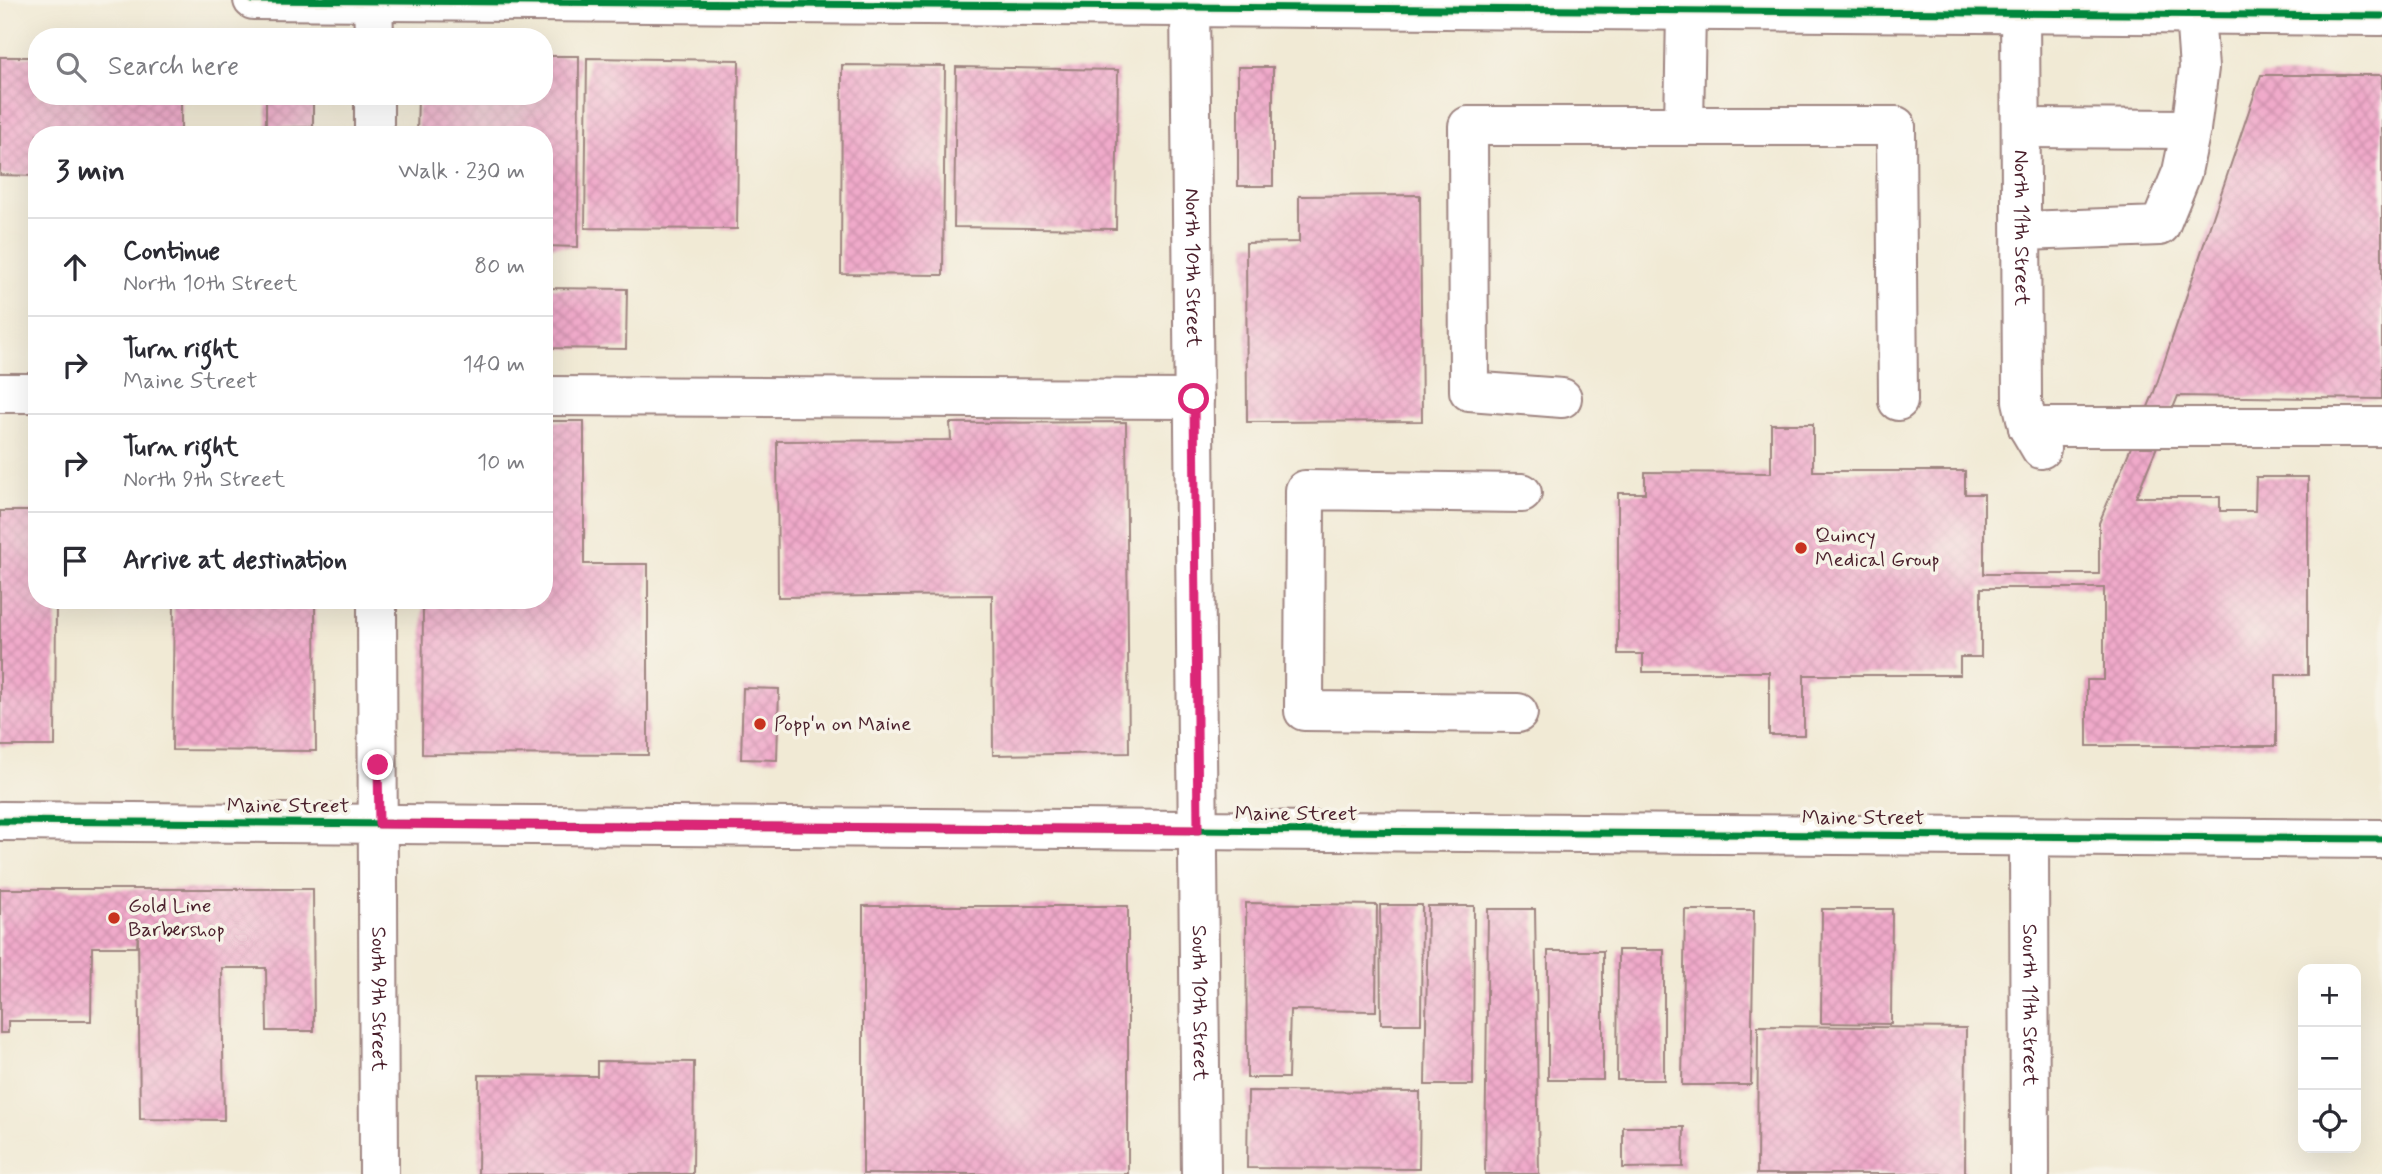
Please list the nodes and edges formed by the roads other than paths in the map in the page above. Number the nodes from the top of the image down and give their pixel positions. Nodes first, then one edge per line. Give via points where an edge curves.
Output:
1 (253, 0) edge
2 (1190, 4) edge
3 (2020, 7) edge
4 (2194, 8) edge
5 (1686, 11) junction
6 (373, 13) edge
7 (2382, 16) edge
8 (374, 105) edge
9 (374, 126) edge
10 (1684, 126) junction
11 (2021, 128) junction
12 (2191, 129) junction
13 (2022, 231) junction
14 (0, 393) edge
15 (28, 393) edge
16 (553, 396) edge
17 (1562, 397) dead end
18 (1194, 399) junction
19 (1898, 401) dead end
20 (2382, 426) edge
21 (1522, 493) dead end
22 (377, 609) edge
23 (1518, 713) dead end
24 (0, 821) edge
25 (379, 824) junction
26 (1198, 830) junction
27 (2029, 837) junction
28 (2382, 839) edge
29 (379, 1174) edge
30 (1201, 1174) edge
31 (2030, 1174) edge

1 - 6 street
2 - 5 street
2 - 6 street
2 - 18 street, North 10th Street
3 - 4 street
3 - 5 street
3 - 11 street, North 11th Street
4 - 7 street
4 - 12 street via 2199,68
5 - 10 street
8 - 9 street
10 - 17 street via 1468,126 1469,391
10 - 19 street via 1896,126
11 - 12 street
11 - 13 street, North 11th Street
12 - 13 street via 2182,172 2160,226
13 - 20 street, North 11th Street via 2022,401 2034,438
14 - 15 street
16 - 18 street
18 - 26 street, North 10th Street
21 - 23 street via 1305,490 1304,711
22 - 25 street, South 9th Street
24 - 25 street, Maine Street
25 - 26 street, Maine Street
25 - 29 street, South 9th Street
26 - 27 street, Maine Street
26 - 30 street, South 10th Street
27 - 28 street, Maine Street
27 - 31 street, Sourth 11th Street

